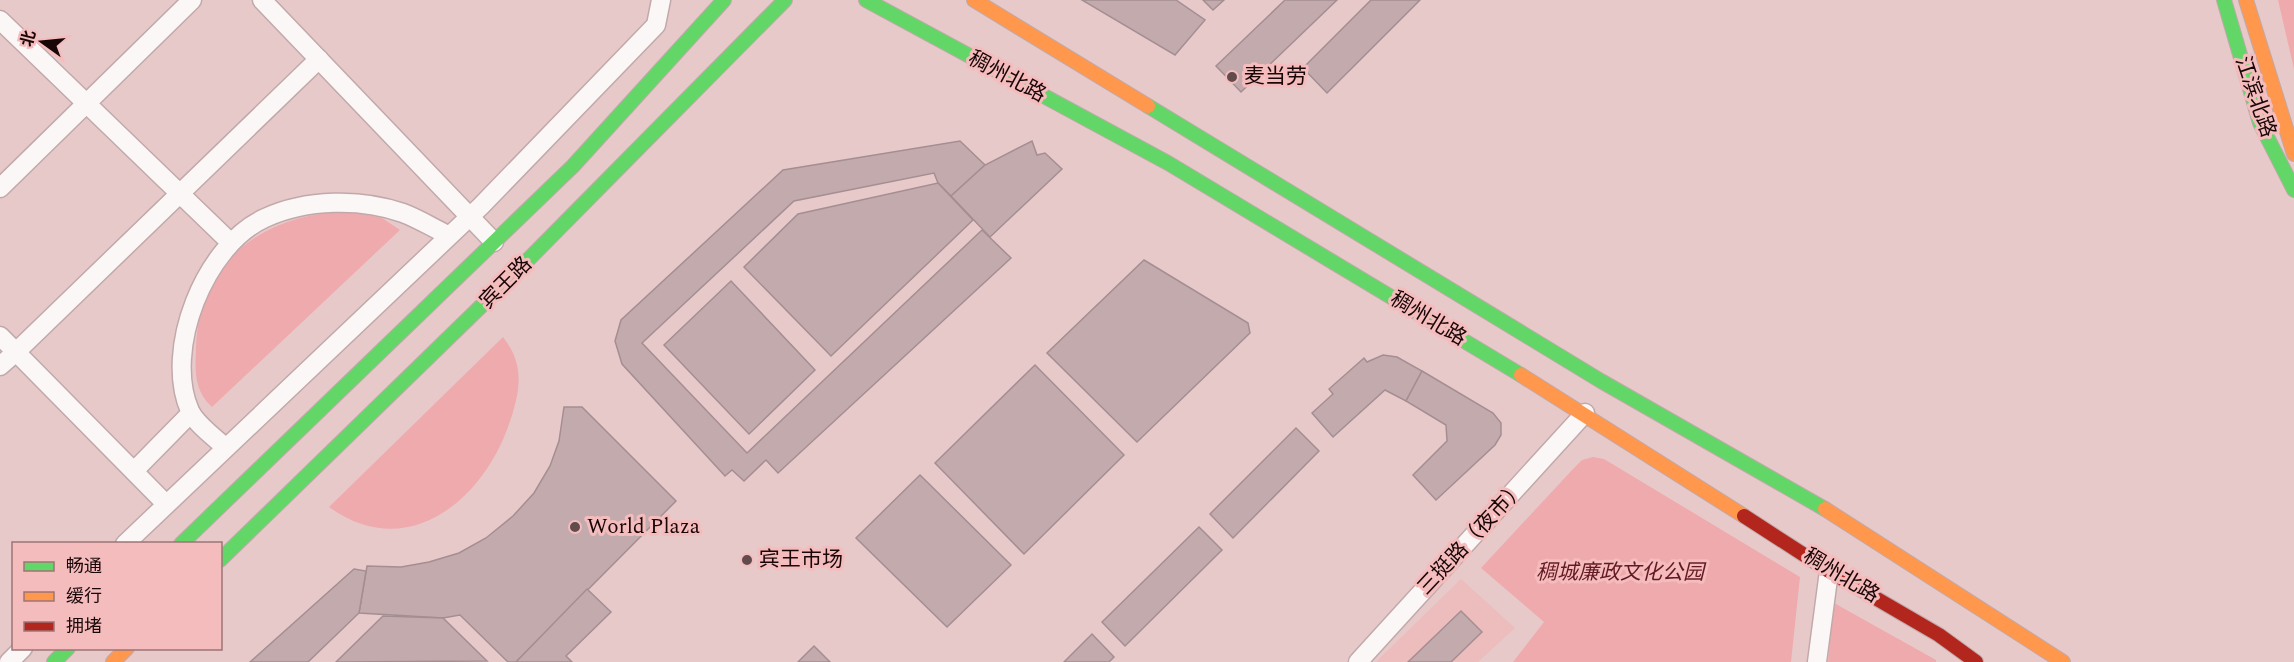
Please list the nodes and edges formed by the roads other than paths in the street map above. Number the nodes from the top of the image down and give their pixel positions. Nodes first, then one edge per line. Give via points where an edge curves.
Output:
1 (192, 0) edge
2 (262, 0) edge
3 (661, 0) edge
4 (724, 0) edge
5 (785, 0) edge
6 (866, 0) edge
7 (974, 0) edge
8 (2224, 0) edge
9 (2246, 0) edge
10 (0, 20) edge
11 (319, 59) junction
12 (88, 102) junction
13 (2294, 154) edge
14 (0, 188) edge
15 (2294, 190) edge
16 (180, 193) junction
17 (469, 217) junction
18 (448, 236) junction
19 (230, 242) junction
20 (494, 242) junction
21 (0, 336) edge
22 (15, 352) junction
23 (0, 366) edge
24 (191, 412) junction
25 (1585, 413) junction
26 (225, 447) junction
27 (134, 471) junction
28 (165, 503) junction
29 (126, 542) edge
30 (182, 542) edge
31 (222, 558) edge
32 (1829, 571) junction
33 (20, 650) edge
34 (66, 650) edge
35 (125, 650) edge
36 (1973, 661) edge
37 (9, 662) edge
38 (54, 662) edge
39 (112, 662) edge
40 (1358, 662) edge
41 (1817, 662) edge
42 (2063, 662) edge

1 - 12 street
2 - 11 street
3 - 17 street via 656,24
4 - 20 main road, 宾王路 via 573,166
5 - 31 main road, 宾王路 via 510,278
6 - 25 main road, 稠州北路 via 1168,163
7 - 42 main road, 稠州北路 via 1601,381 1823,508
8 - 15 main road, 江滨北路 via 2260,123
9 - 13 main road, 江滨北路
10 - 12 street
11 - 16 street
11 - 17 street
12 - 14 street
12 - 16 street
16 - 19 street
16 - 22 street
17 - 18 street
17 - 20 street
18 - 19 street via 385,207 327,204 265,218
18 - 26 street
19 - 24 street via 206,275 189,322 183,374
20 - 30 main road, 宾王路
21 - 22 street
22 - 23 street
22 - 27 street
24 - 26 street
24 - 27 street
25 - 32 main road, 稠州北路
25 - 40 street, 三挺路（夜市）
26 - 28 street
27 - 28 street
28 - 29 street
32 - 36 main road, 稠州北路 via 1939,634
32 - 41 street
33 - 37 street
34 - 38 main road
35 - 39 main road

